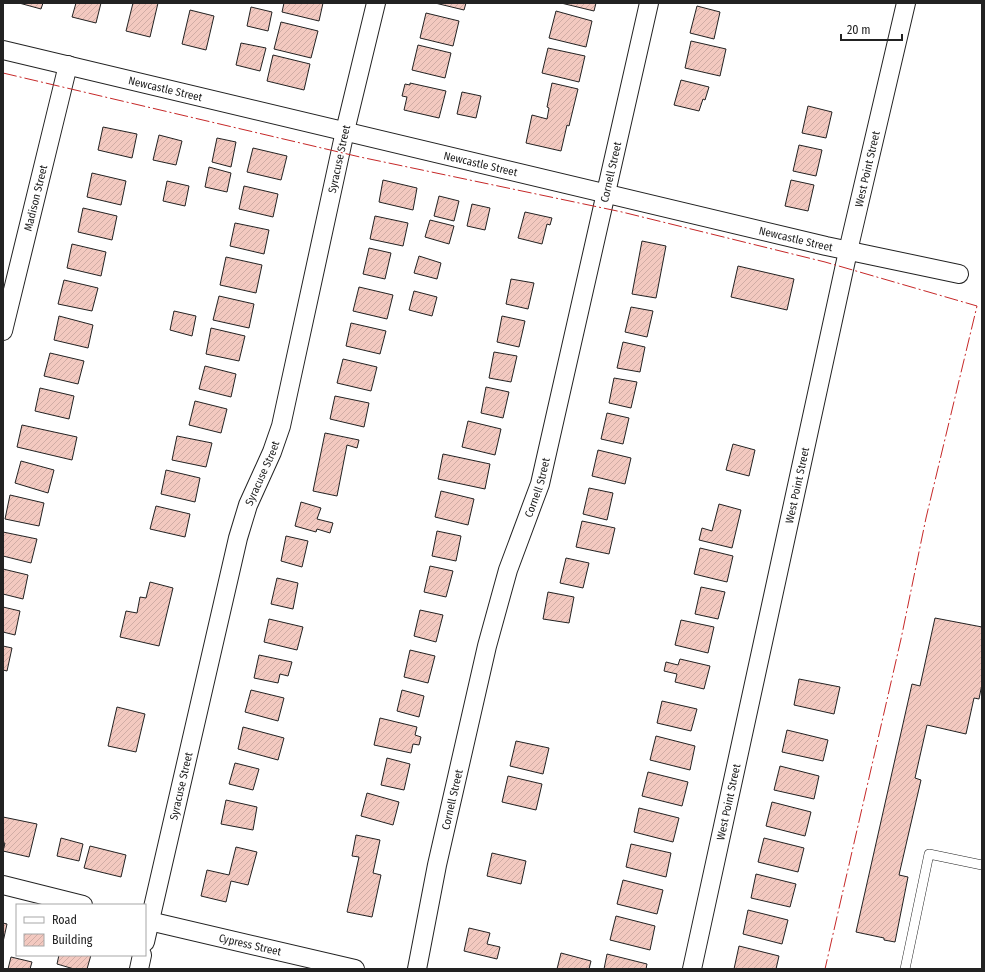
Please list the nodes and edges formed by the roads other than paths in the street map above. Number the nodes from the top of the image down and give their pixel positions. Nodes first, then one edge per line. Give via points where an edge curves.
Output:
1 (376, 3) edge
2 (649, 3) edge
3 (906, 3) edge
4 (3, 50) edge
5 (68, 65) junction
6 (344, 130) junction
7 (606, 193) junction
8 (848, 251) junction
9 (959, 274) dead end
10 (3, 331) edge
11 (982, 864) edge
12 (3, 886) edge
13 (79, 904) edge
14 (147, 921) edge
15 (146, 932) edge
16 (142, 956) edge
17 (139, 969) edge
18 (355, 969) edge
19 (416, 969) edge
20 (692, 969) edge
21 (905, 969) edge

1 - 6 street, Syracuse Street
2 - 7 street, Cornell Street
3 - 8 street, West Point Street
4 - 5 street, Newcastle Street
5 - 6 street, Newcastle Street
5 - 10 street, Madison Street
6 - 7 street, Newcastle Street
6 - 14 street, Syracuse Street via 281,426 248,505 238,538
7 - 8 street, Newcastle Street
7 - 19 street, Cornell Street via 540,484 508,570 487,646
8 - 9 street, Newcastle Street
8 - 20 street, West Point Street
11 - 21 lane via 929,854
12 - 13 street
14 - 15 street, Syracuse Street
14 - 18 street, Cypress Street
16 - 17 street

